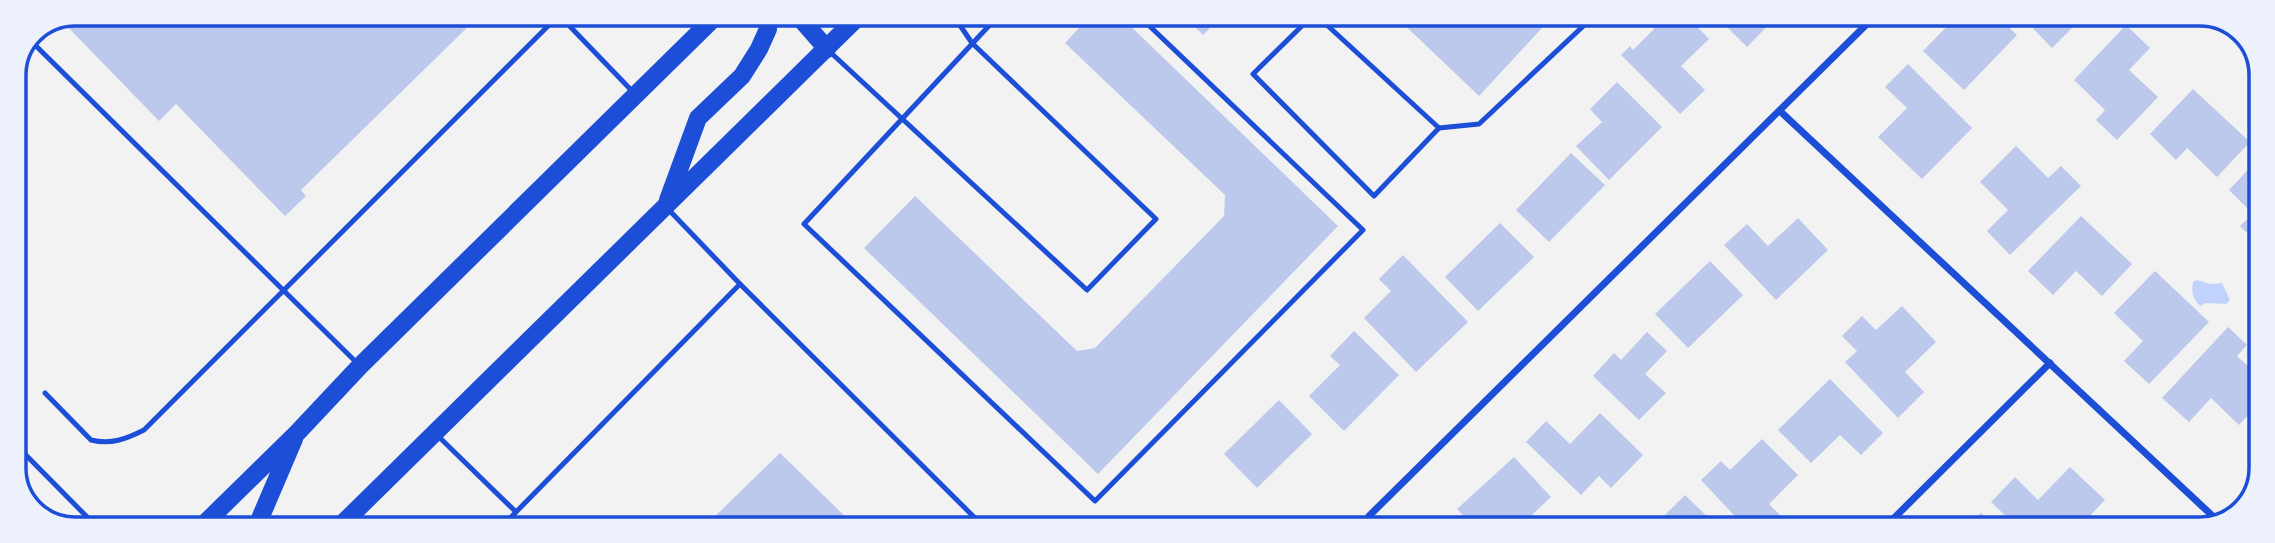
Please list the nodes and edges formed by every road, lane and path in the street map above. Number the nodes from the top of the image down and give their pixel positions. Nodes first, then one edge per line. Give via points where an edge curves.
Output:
1 (548, 26) edge
2 (570, 26) edge
3 (706, 26) edge
4 (768, 26) edge
5 (807, 26) edge
6 (850, 26) edge
7 (960, 26) edge
8 (988, 26) edge
9 (1150, 26) edge
10 (1303, 26) edge
11 (1326, 26) edge
12 (1583, 26) edge
13 (1865, 26) edge
14 (972, 43) junction
15 (36, 46) edge
16 (827, 49) junction
17 (636, 94) junction
18 (1780, 111) junction
19 (902, 120) junction
20 (1439, 128) junction
21 (666, 206) junction
22 (740, 284) junction
23 (283, 292) junction
24 (2050, 363) junction
25 (360, 366) junction
26 (44, 393) dead end
27 (297, 433) junction
28 (434, 433) junction
29 (26, 454) edge
30 (516, 512) junction
31 (2212, 515) edge
32 (1369, 516) dead end
33 (87, 517) edge
34 (211, 517) edge
35 (261, 517) edge
36 (349, 517) edge
37 (511, 517) edge
38 (974, 517) edge
39 (1895, 517) edge

1 - 23 lane
2 - 17 lane
3 - 17 main road
4 - 21 main road via 742,76 698,118
5 - 16 main road
6 - 16 main road
7 - 14 lane
8 - 14 lane
9 - 19 lane via 1363,230 1095,501 804,224
10 - 20 lane via 1253,74 1374,196
11 - 20 lane
12 - 20 lane via 1479,124
13 - 18 street
14 - 19 lane
14 - 19 lane via 1156,219 1087,290
15 - 23 lane
16 - 19 lane
16 - 21 main road
17 - 25 main road
18 - 24 street
18 - 32 street
21 - 22 lane
21 - 28 main road
22 - 30 lane
22 - 38 lane
23 - 25 lane
23 - 26 lane via 144,430 123,441 91,440
24 - 31 street
24 - 39 street
25 - 27 main road
27 - 34 main road
27 - 35 main road
28 - 30 lane
28 - 36 main road
29 - 33 lane
30 - 37 lane

